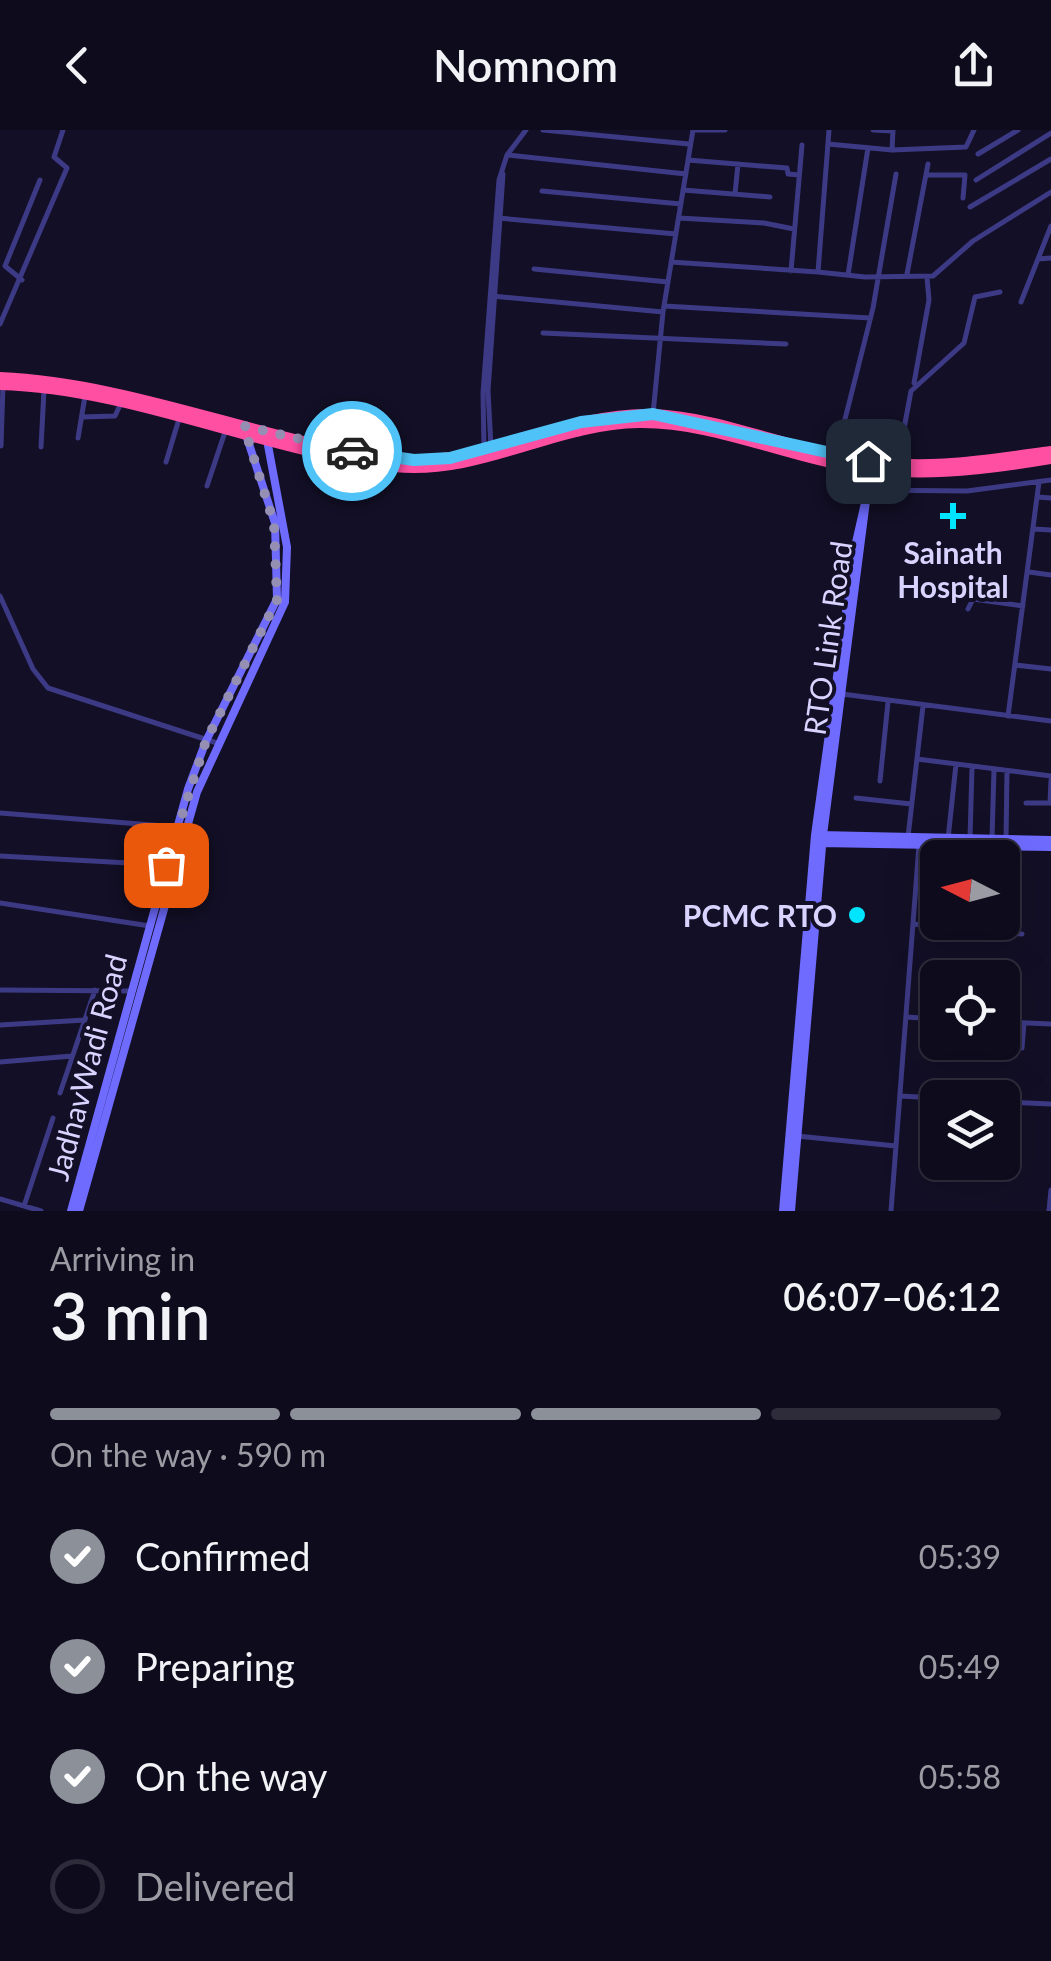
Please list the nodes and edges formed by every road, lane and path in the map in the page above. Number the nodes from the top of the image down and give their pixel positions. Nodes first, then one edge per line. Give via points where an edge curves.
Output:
1 (63, 130) edge
2 (526, 130) edge
3 (543, 130) edge
4 (693, 130) edge
5 (725, 130) edge
6 (829, 130) edge
7 (873, 130) edge
8 (893, 130) edge
9 (974, 130) edge
10 (1018, 130) edge
11 (1051, 133) edge
12 (690, 144) junction
13 (828, 144) junction
14 (802, 145) dead end
15 (871, 148) junction
16 (892, 150) junction
17 (978, 154) dead end
18 (507, 155) junction
19 (1051, 159) edge
20 (688, 160) junction
21 (738, 164) junction
22 (928, 164) dead end
23 (686, 174) junction
24 (896, 174) dead end
25 (926, 174) junction
26 (799, 175) junction
27 (40, 180) dead end
28 (976, 180) dead end
29 (683, 190) junction
30 (542, 191) dead end
31 (1051, 192) edge
32 (735, 194) junction
33 (770, 197) dead end
34 (964, 198) dead end
35 (681, 204) junction
36 (970, 207) dead end
37 (497, 218) junction
38 (678, 218) junction
39 (1051, 226) edge
40 (794, 229) junction
41 (676, 234) junction
42 (1051, 258) edge
43 (1038, 259) junction
44 (671, 262) junction
45 (534, 269) dead end
46 (790, 270) junction
47 (818, 272) junction
48 (907, 275) junction
49 (848, 276) junction
50 (879, 276) junction
51 (927, 277) junction
52 (22, 280) junction
53 (668, 282) junction
54 (1000, 292) dead end
55 (492, 296) junction
56 (1021, 302) dead end
57 (664, 309) junction
58 (870, 318) junction
59 (0, 324) edge
60 (543, 333) dead end
61 (660, 338) junction
62 (786, 344) dead end
63 (1, 382) edge
64 (914, 386) junction
65 (44, 388) junction
66 (85, 394) junction
67 (121, 404) junction
68 (653, 414) junction
69 (82, 418) junction
70 (179, 420) junction
71 (227, 427) junction
72 (245, 431) junction
73 (266, 435) junction
74 (78, 438) dead end
75 (1, 446) edge
76 (41, 448) dead end
77 (1051, 451) edge
78 (488, 454) junction
79 (836, 456) junction
80 (1051, 459) edge
81 (166, 462) dead end
82 (898, 464) junction
83 (870, 470) junction
84 (1051, 480) edge
85 (1039, 482) junction
86 (207, 486) dead end
87 (867, 492) junction
88 (1038, 497) junction
89 (1051, 498) edge
90 (1034, 528) junction
91 (1051, 530) edge
92 (1028, 572) junction
93 (1051, 575) edge
94 (0, 596) edge
95 (1023, 606) junction
96 (968, 609) dead end
97 (1015, 665) junction
98 (1051, 669) edge
99 (838, 694) junction
100 (888, 702) junction
101 (923, 706) junction
102 (1008, 716) junction
103 (1051, 721) edge
104 (206, 741) junction
105 (217, 744) junction
106 (917, 759) junction
107 (956, 764) junction
108 (972, 766) junction
109 (994, 769) junction
110 (1007, 770) junction
111 (1051, 778) edge
112 (880, 781) dead end
113 (856, 798) dead end
114 (1026, 803) dead end
115 (1050, 803) edge
116 (911, 804) junction
117 (0, 813) edge
118 (181, 827) junction
119 (818, 839) junction
120 (948, 839) junction
121 (970, 839) junction
122 (939, 840) edge
123 (992, 840) joint
124 (1006, 840) edge
125 (1020, 841) edge
126 (908, 842) junction
127 (920, 842) joint
128 (1020, 843) edge
129 (1051, 843) edge
130 (0, 856) edge
131 (166, 865) junction
132 (0, 903) edge
133 (913, 924) junction
134 (153, 926) junction
135 (1022, 934) dead end
136 (0, 990) edge
137 (95, 990) junction
138 (130, 991) junction
139 (906, 1017) junction
140 (920, 1018) edge
141 (85, 1020) junction
142 (1020, 1023) edge
143 (1024, 1023) junction
144 (1051, 1024) edge
145 (0, 1025) edge
146 (1022, 1048) dead end
147 (73, 1056) junction
148 (0, 1062) edge
149 (60, 1092) dead end
150 (900, 1096) junction
151 (920, 1097) edge
152 (1020, 1103) edge
153 (1051, 1104) edge
154 (54, 1118) dead end
155 (797, 1136) junction
156 (896, 1146) junction
157 (1051, 1190) edge
158 (0, 1198) edge
159 (24, 1206) junction
160 (42, 1211) edge
161 (71, 1211) edge
162 (79, 1211) edge
163 (783, 1211) edge
164 (791, 1211) edge
165 (891, 1211) edge
166 (1050, 1211) edge

1 - 52 street via 54,157 67,168
2 - 18 street
3 - 12 street
4 - 5 street
4 - 12 street
6 - 13 street
7 - 8 street
7 - 15 street
8 - 16 street
9 - 16 street via 966,147
10 - 17 street
11 - 28 street
12 - 20 street
13 - 15 street
13 - 47 street
14 - 26 street
15 - 16 street
15 - 49 street
18 - 23 street
18 - 37 street
19 - 36 street
20 - 21 street
20 - 23 street
21 - 26 street
21 - 32 street
22 - 25 street
23 - 29 street
24 - 50 street
25 - 34 street via 965,175
25 - 48 street
26 - 40 street
27 - 52 street via 5,266
29 - 32 street
29 - 35 street
30 - 35 street
31 - 51 street
32 - 33 street
35 - 38 street
37 - 41 street
37 - 55 street
38 - 40 street
38 - 41 street
39 - 43 street
40 - 46 street
41 - 44 street
42 - 43 street
43 - 56 street
44 - 46 street
44 - 53 street
45 - 53 street
46 - 47 street
47 - 49 street
48 - 50 street
48 - 51 street
49 - 50 street
50 - 58 street
51 - 64 street via 930,300
52 - 59 street
53 - 57 street
54 - 64 street via 974,297 964,342
55 - 57 street
55 - 78 street via 482,405
57 - 58 street
57 - 61 street
58 - 79 street
60 - 61 street
61 - 62 street
61 - 68 street
63 - 65 highway
63 - 71 highway via 90,386
63 - 75 street
64 - 82 street
65 - 66 highway
65 - 76 street
66 - 67 highway
66 - 69 street
67 - 69 street via 115,416
67 - 70 highway
68 - 78 highway via 581,422
68 - 79 highway
69 - 74 street
70 - 71 highway
70 - 81 street
71 - 72 highway
71 - 86 street
72 - 73 highway
72 - 104 street, JadhavWadi Road via 274,524 278,591
73 - 78 highway via 392,458
73 - 105 street, JadhavWadi Road via 287,546 286,602
77 - 82 highway
78 - 83 highway via 640,423 691,428
79 - 82 highway
80 - 83 highway via 942,474
83 - 87 street, RTO Link Road
84 - 85 street
85 - 87 street
85 - 88 street
87 - 99 street, RTO Link Road
88 - 89 street
88 - 90 street
90 - 91 street
90 - 92 street
92 - 93 street
92 - 95 street
94 - 104 street via 48,688
95 - 96 street via 972,599
95 - 97 street
97 - 98 street
97 - 102 street
99 - 100 street
99 - 119 street, RTO Link Road
100 - 101 street
100 - 112 street
101 - 102 street
101 - 106 street
102 - 103 street
104 - 105 street
104 - 118 street, JadhavWadi Road
105 - 118 street, JadhavWadi Road
106 - 107 street
106 - 116 street
107 - 108 street
107 - 120 street
108 - 109 street
108 - 121 street
109 - 110 street
109 - 123 street
110 - 111 street
110 - 124 street
111 - 115 street
113 - 116 street
114 - 115 street
116 - 126 street
117 - 118 street
118 - 131 street, JadhavWadi Road
118 - 134 street, JadhavWadi Road
119 - 126 street
119 - 155 street, RTO Link Road
119 - 163 street, RTO Link Road
120 - 121 street
120 - 122 street
121 - 123 street
125 - 129 street
126 - 127 street
127 - 133 street
128 - 129 street
130 - 131 street
131 - 134 street, JadhavWadi Road
132 - 134 street
133 - 135 street
133 - 139 street
134 - 138 street, JadhavWadi Road
134 - 162 street, JadhavWadi Road
136 - 137 street
137 - 138 street
137 - 141 street
138 - 161 street, JadhavWadi Road
139 - 140 street
139 - 150 street
141 - 145 street
141 - 147 street
142 - 143 street
143 - 144 street
143 - 146 street
147 - 148 street
147 - 149 street
150 - 151 street
150 - 156 street
152 - 153 street
154 - 159 street
155 - 156 street
155 - 164 street, RTO Link Road
156 - 165 street
157 - 166 street
158 - 159 street
159 - 160 street

